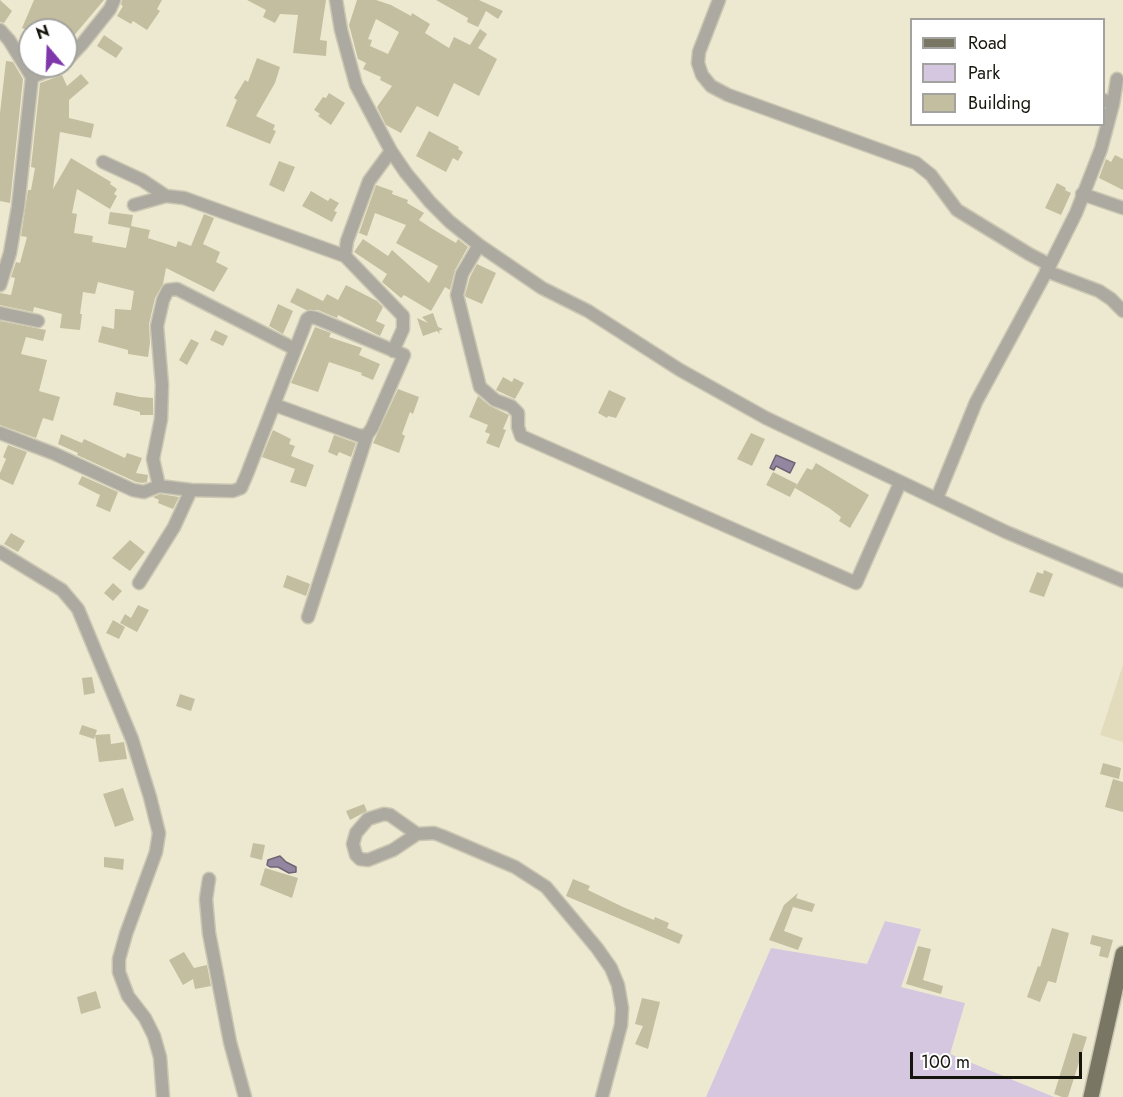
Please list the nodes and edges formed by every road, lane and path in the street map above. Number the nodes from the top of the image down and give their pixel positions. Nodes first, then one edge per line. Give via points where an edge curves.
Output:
1 (114, 0) edge
2 (336, 0) edge
3 (719, 0) edge
4 (0, 30) edge
5 (78, 48) edge
6 (18, 54) edge
7 (32, 78) edge
8 (1117, 79) dead end
9 (1108, 102) edge
10 (1105, 122) edge
11 (1104, 126) edge
12 (391, 151) junction
13 (103, 162) dead end
14 (1082, 194) junction
15 (166, 196) junction
16 (134, 205) dead end
17 (1123, 208) edge
18 (479, 245) junction
19 (345, 256) junction
20 (1048, 268) junction
21 (0, 285) edge
22 (1123, 311) edge
23 (0, 313) edge
24 (38, 321) dead end
25 (296, 349) junction
26 (393, 351) junction
27 (274, 405) junction
28 (0, 433) edge
29 (367, 435) junction
30 (900, 483) junction
31 (159, 486) junction
32 (191, 490) junction
33 (937, 498) junction
34 (0, 552) edge
35 (1123, 581) edge
36 (139, 583) dead end
37 (308, 616) dead end
38 (417, 834) junction
39 (209, 879) dead end
40 (1123, 954) edge
41 (163, 1097) edge
42 (245, 1097) edge
43 (602, 1097) edge
44 (1091, 1097) edge

1 - 5 street
2 - 12 street via 356,85
3 - 20 street via 699,52 702,75 711,86 916,163 957,210
4 - 6 street
7 - 21 street via 18,207
8 - 9 street
9 - 10 street
11 - 14 street via 1101,149
12 - 18 street via 450,222
12 - 19 street via 369,181
13 - 15 street
14 - 17 street
14 - 20 street
15 - 16 street
15 - 19 street via 184,198
18 - 30 street via 542,288 588,311 721,394
18 - 30 street via 457,287 459,301 480,387 518,413 521,436 856,583
19 - 26 street via 403,316 404,329
20 - 22 street via 1099,291
20 - 33 street via 976,402
23 - 24 street
25 - 26 street via 310,317
25 - 27 street
25 - 31 street via 177,289 168,290 157,326 162,396 153,459
26 - 29 street via 404,355
27 - 29 street via 360,436
27 - 32 street via 242,488
28 - 31 street via 134,490 144,492
29 - 37 street
30 - 33 street
31 - 32 street
32 - 36 street via 174,527
33 - 35 street
34 - 41 street via 62,590 78,609 132,739 150,797 158,843 126,934 119,972 128,996 154,1036
38 - 38 street via 384,814 368,819 356,833 353,844 356,855 368,860
38 - 43 street via 434,833 515,867 546,887 597,948 611,968 622,1008
39 - 42 street via 209,933
40 - 44 main road

